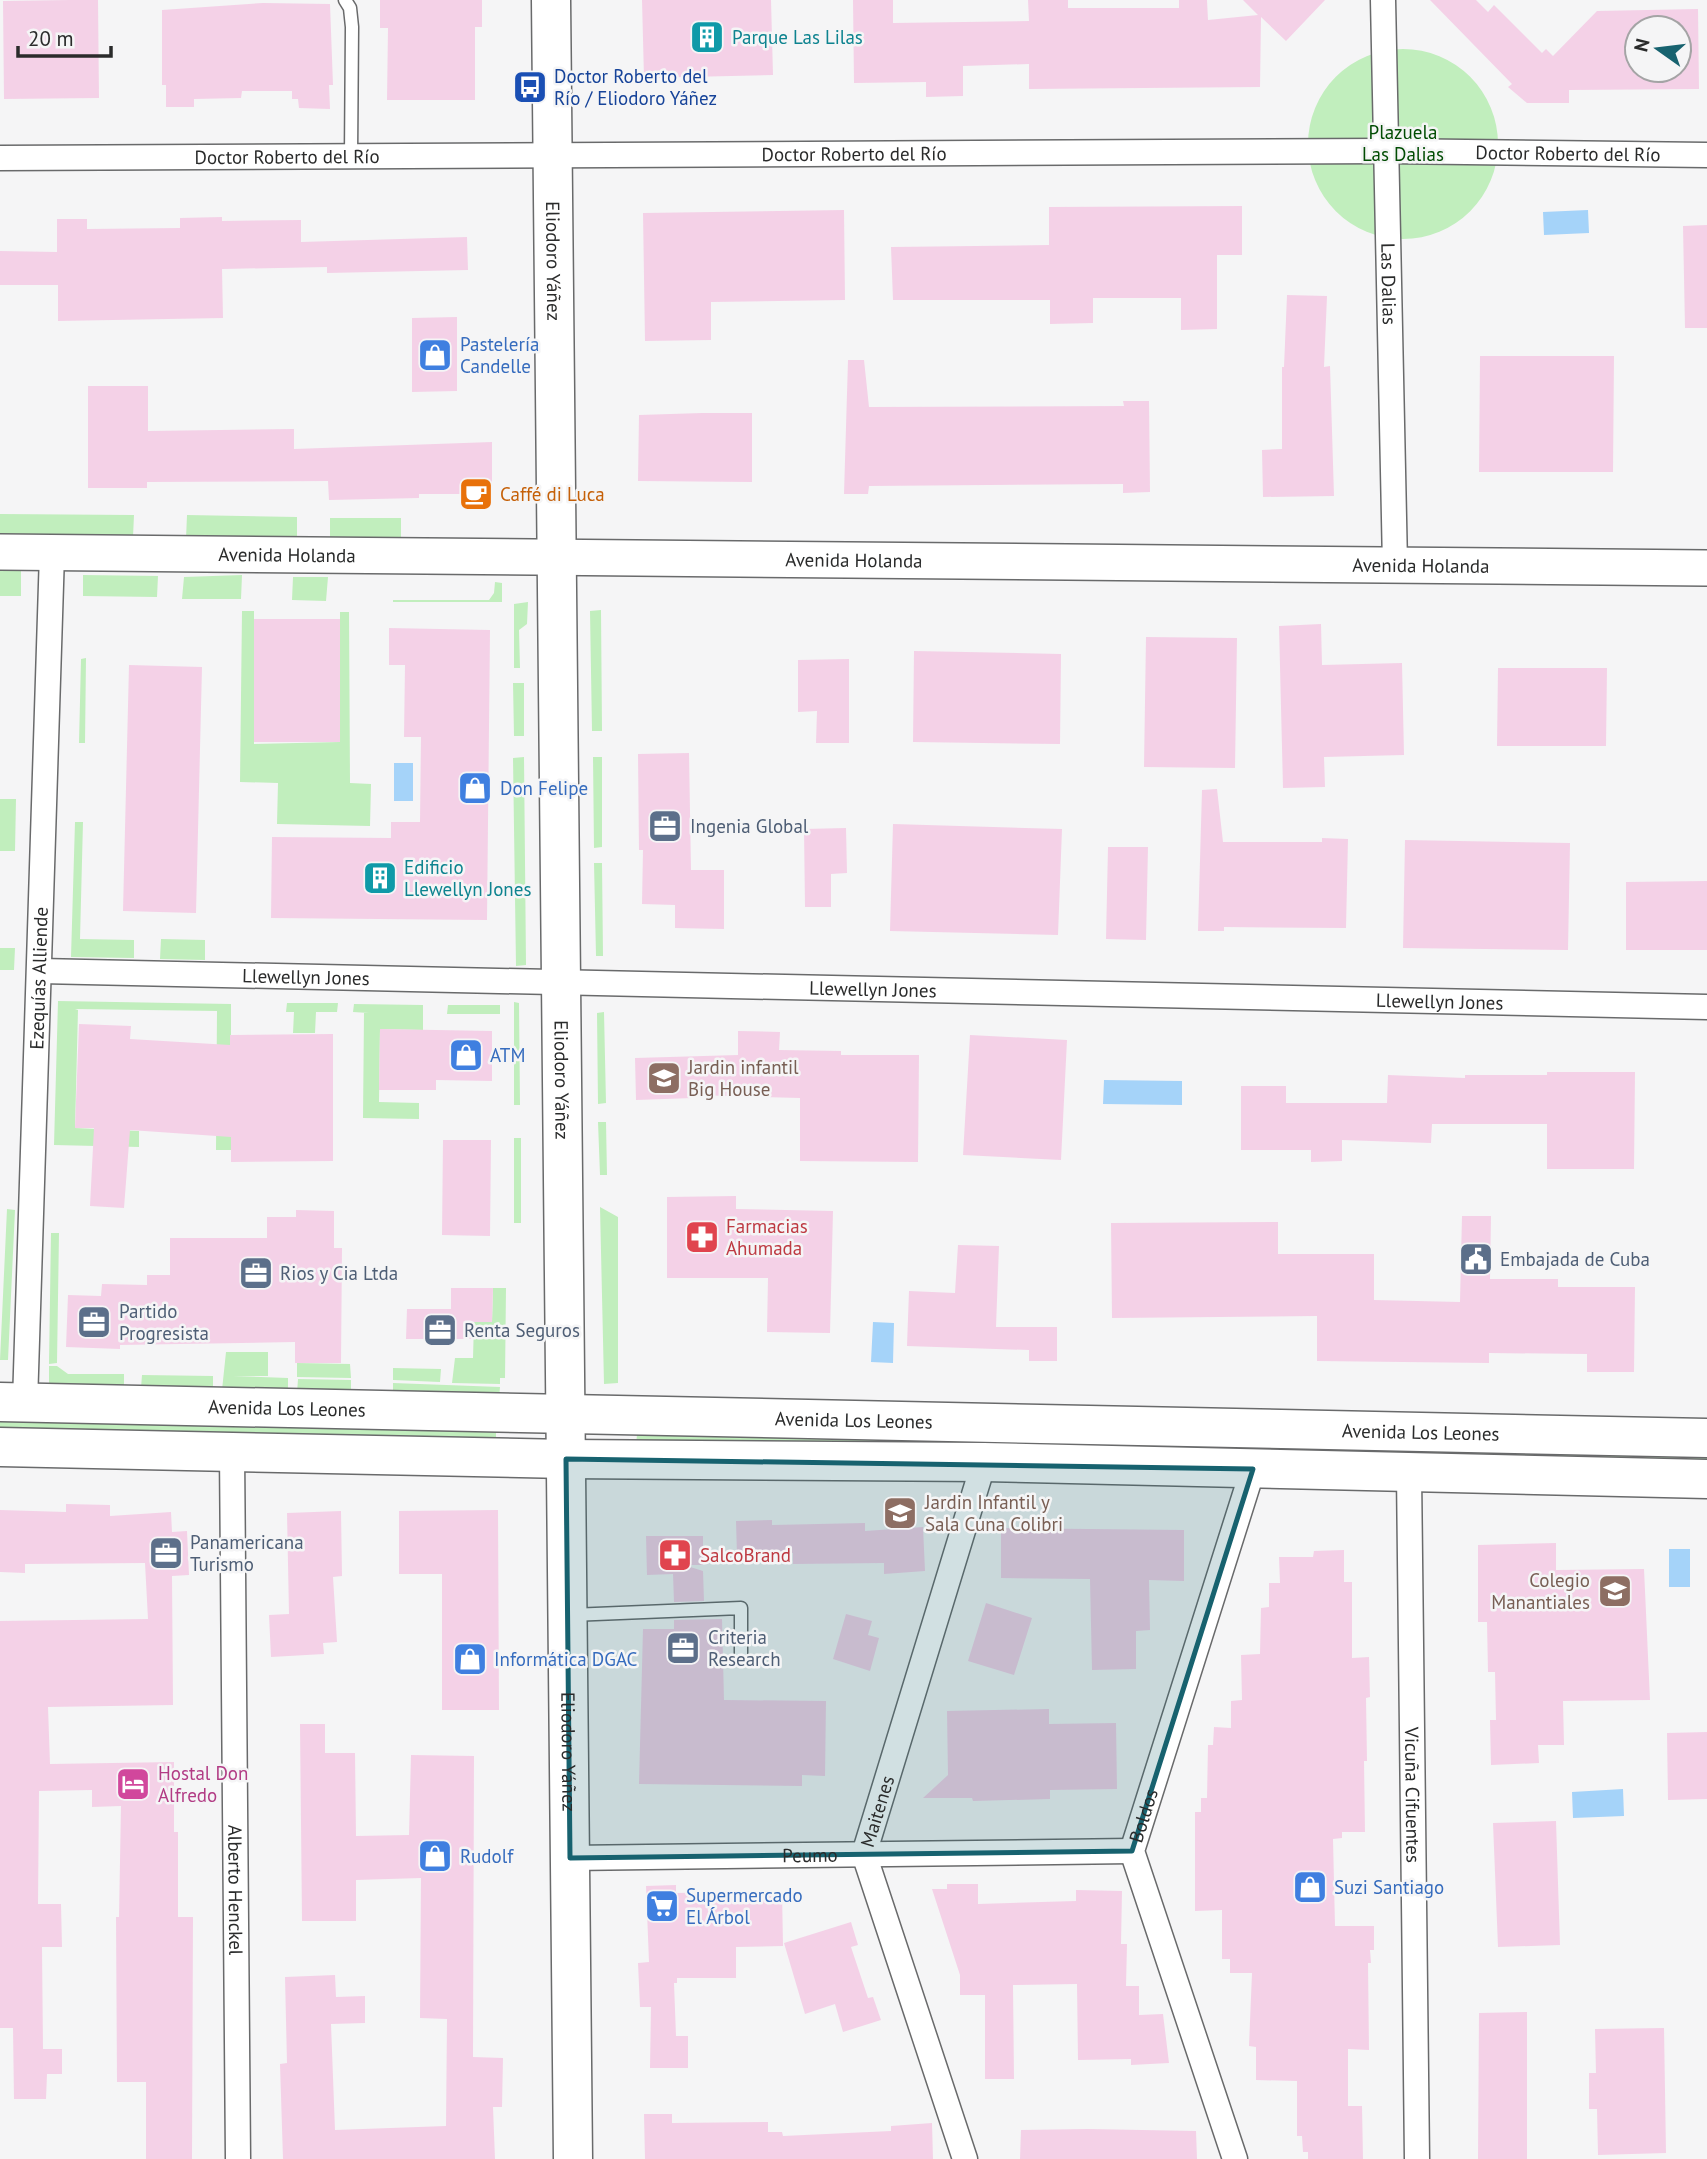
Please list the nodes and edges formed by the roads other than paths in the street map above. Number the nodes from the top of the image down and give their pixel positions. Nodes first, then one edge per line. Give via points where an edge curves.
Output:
1 (345, 0) edge
2 (551, 0) edge
3 (1383, 0) edge
4 (1386, 151) junction
5 (552, 154) junction
6 (1707, 155) edge
7 (351, 156) junction
8 (0, 159) edge
9 (0, 552) edge
10 (51, 553) junction
11 (556, 558) junction
12 (1395, 565) junction
13 (1707, 568) edge
14 (40, 971) junction
15 (561, 981) junction
16 (1707, 1007) edge
17 (12, 1403) edge
18 (565, 1417) junction
19 (1707, 1438) edge
20 (0, 1447) edge
21 (232, 1452) junction
22 (566, 1459) junction
23 (984, 1462) junction
24 (1253, 1469) junction
25 (1409, 1473) junction
26 (1707, 1479) edge
27 (567, 1615) junction
28 (741, 1657) dead end
29 (1132, 1851) junction
30 (864, 1854) junction
31 (570, 1858) junction
32 (238, 2159) edge
33 (573, 2159) edge
34 (965, 2159) edge
35 (1235, 2159) edge
36 (1417, 2159) edge

1 - 7 lane via 352,27
2 - 5 main road, Eliodoro Yáñez
3 - 4 street, Las Dalias
4 - 5 street, Doctor Roberto del Río
4 - 6 street, Doctor Roberto del Río
4 - 12 street, Las Dalias
5 - 7 street, Doctor Roberto del Río
5 - 11 main road, Eliodoro Yáñez
7 - 8 street, Doctor Roberto del Río
9 - 10 street, Avenida Holanda
10 - 11 street, Avenida Holanda
10 - 14 street, Ezequías Alliende
11 - 12 street, Avenida Holanda
11 - 15 main road, Eliodoro Yáñez
12 - 13 street, Avenida Holanda
14 - 15 street, Llewellyn Jones
14 - 17 street, Ezequías Alliende
15 - 16 street, Llewellyn Jones
15 - 18 main road, Eliodoro Yáñez
17 - 18 main road, Avenida Los Leones
18 - 19 main road, Avenida Los Leones
18 - 22 main road, Eliodoro Yáñez
20 - 21 main road
21 - 22 main road
21 - 32 street, Alberto Henckel
22 - 23 main road
22 - 27 main road, Eliodoro Yáñez
23 - 24 main road
23 - 30 street, Maitenes
24 - 25 main road
24 - 29 street, Boldos
25 - 26 main road
25 - 36 street, Vicuña Cifuentes
27 - 28 lane via 741,1608
27 - 31 main road, Eliodoro Yáñez
29 - 30 street, Peumo
29 - 35 street, Boldos
30 - 31 street, Peumo
30 - 34 street, Maitenes
31 - 33 main road, Eliodoro Yáñez

